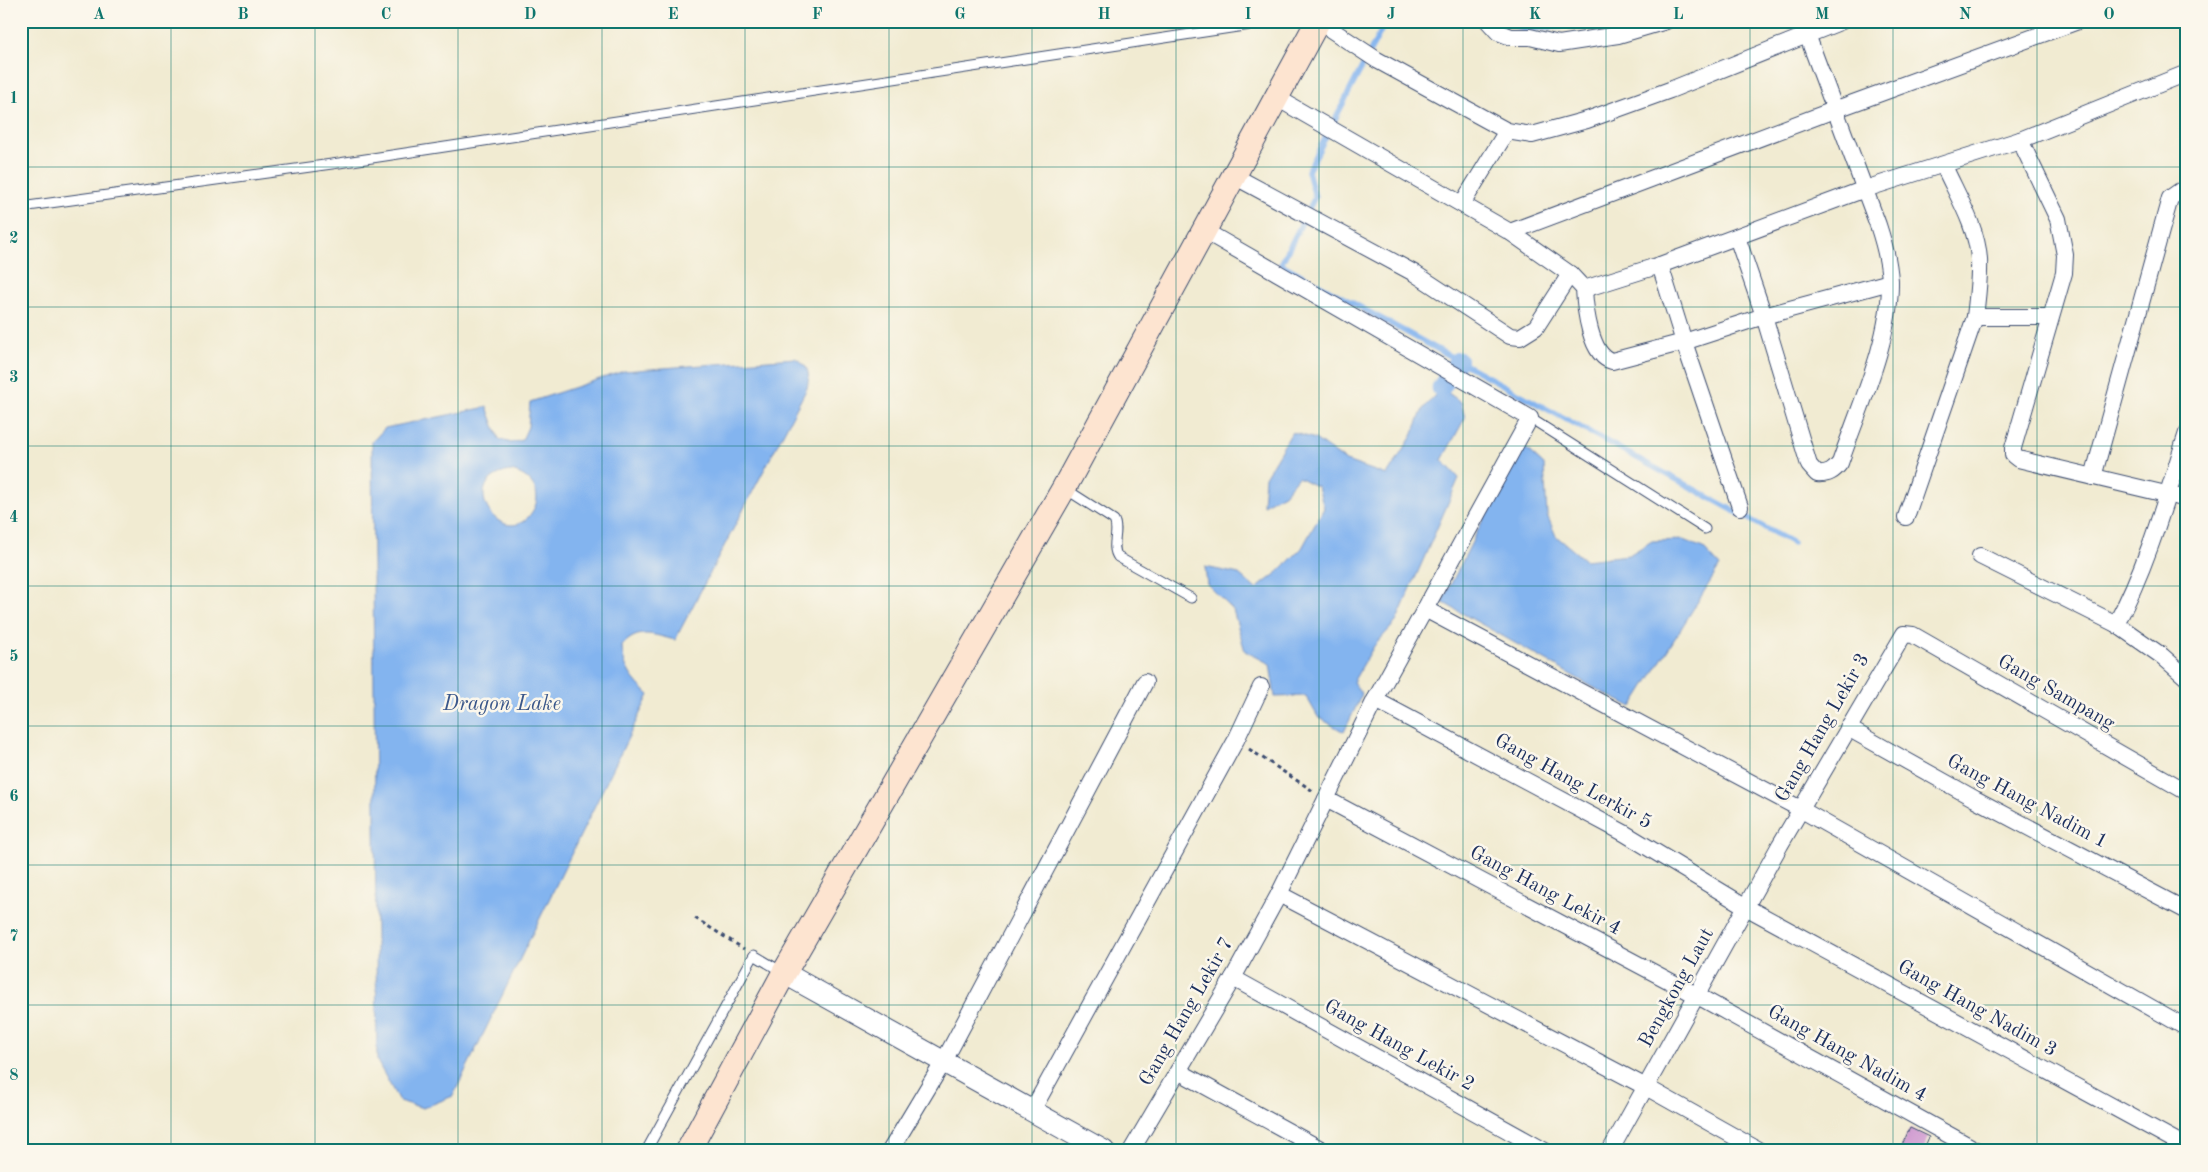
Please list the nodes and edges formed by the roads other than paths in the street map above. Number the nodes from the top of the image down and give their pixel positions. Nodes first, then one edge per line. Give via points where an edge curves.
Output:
1 (1277, 21) edge
2 (1318, 21) edge
3 (1488, 21) edge
4 (1666, 21) edge
5 (1842, 21) edge
6 (2078, 21) edge
7 (1804, 28) edge
8 (2187, 73) edge
9 (1276, 98) junction
10 (1834, 110) junction
11 (1507, 132) junction
12 (2020, 140) junction
13 (1944, 166) junction
14 (1234, 176) junction
15 (1866, 189) junction
16 (2187, 191) edge
17 (1462, 204) junction
18 (21, 207) edge
19 (1203, 230) junction
20 (1510, 232) junction
21 (1737, 236) junction
22 (1660, 265) junction
23 (1570, 274) junction
24 (1890, 282) junction
25 (1584, 289) junction
26 (1764, 316) junction
27 (1974, 317) junction
28 (2050, 317) junction
29 (1684, 342) junction
30 (1530, 418) junction
31 (2187, 433) edge
32 (2092, 477) junction
33 (1064, 488) junction
34 (2167, 495) junction
35 (2187, 499) edge
36 (1740, 508) dead end
37 (1906, 517) dead end
38 (1705, 529) dead end
39 (1980, 556) dead end
40 (1190, 598) dead end
41 (1425, 609) junction
42 (2116, 624) junction
43 (1904, 634) joint
44 (2187, 678) edge
45 (1146, 682) dead end
46 (1261, 687) dead end
47 (1376, 700) junction
48 (1848, 728) junction
49 (2187, 792) edge
50 (1326, 799) junction
51 (1801, 810) junction
52 (1780, 845) joint
53 (1278, 894) junction
54 (1746, 907) junction
55 (2187, 911) edge
56 (784, 973) junction
57 (1234, 978) junction
58 (1696, 996) junction
59 (2187, 1028) edge
60 (944, 1061) junction
61 (1178, 1071) junction
62 (1646, 1087) junction
63 (1032, 1111) junction
64 (2187, 1148) edge
65 (646, 1151) edge
66 (688, 1151) edge
67 (890, 1151) edge
68 (1104, 1151) edge
69 (1131, 1151) edge
70 (1324, 1151) edge
71 (1545, 1151) edge
72 (1610, 1151) edge
73 (1760, 1151) edge
74 (1978, 1151) edge

1 - 18 lane via 340,163
2 - 9 main road
2 - 11 street via 1377,60
3 - 4 street via 1498,32 1511,37 1530,37 1559,44 1618,35
5 - 7 street
6 - 10 street
7 - 10 street
7 - 11 street via 1679,86 1587,120 1532,135
8 - 12 street
9 - 14 main road
9 - 17 street
10 - 15 street
10 - 20 street
11 - 17 street
12 - 13 street
12 - 28 street via 2058,219 2063,238 2064,273
13 - 15 street
13 - 27 street via 1972,227 1979,258
14 - 19 main road
14 - 23 street via 1414,273 1510,336 1520,337 1536,327
15 - 21 street
15 - 24 street via 1886,250
16 - 32 street via 2180,191 2170,198
17 - 20 street
19 - 30 street
19 - 33 main road
20 - 23 street
21 - 22 street
21 - 26 street
22 - 25 street
22 - 29 street
23 - 25 street
24 - 26 street
24 - 26 street via 1887,322 1878,355 1840,463 1829,473 1817,474 1809,465
25 - 29 street via 1585,313 1599,352 1605,359 1612,361
26 - 29 street
27 - 28 street
27 - 37 street
28 - 32 street via 2013,455 2018,459
29 - 36 street
30 - 38 lane
30 - 41 street, Gang Hang Lekir 7
31 - 34 street
32 - 34 street
33 - 40 lane via 1114,520 1118,557
33 - 56 main road
34 - 35 street
34 - 42 street via 2132,594
39 - 42 street
41 - 47 street, Gang Hang Lekir 7
41 - 51 street
42 - 44 street
43 - 48 street, Gang Hang Lekir 3
43 - 49 street, Gang Sampang via 1913,635
45 - 60 street
46 - 63 street via 1236,740
47 - 50 street, Gang Hang Lekir 7
47 - 54 street, Gang Hang Lerkir 5 via 1624,833
48 - 51 street, Gang Hang Lekir 3
48 - 55 street, Gang Hang Nadim 1
50 - 53 street, Gang Hang Lekir 7
50 - 58 street, Gang Hang Lekir 4
51 - 52 street, Gang Hang Lekir 3
51 - 59 street
52 - 54 street, Bengkong Laut
53 - 57 street, Gang Hang Lekir 7
53 - 62 street
54 - 58 street, Bengkong Laut
54 - 64 street, Gang Hang Nadim 3
56 - 60 street
56 - 65 lane via 754,955
56 - 66 main road
57 - 61 street, Gang Hang Lekir 7
57 - 71 street, Gang Hang Lekir 2
58 - 62 street, Bengkong Laut
58 - 74 street, Gang Hang Nadim 4
60 - 63 street
60 - 67 street
61 - 69 street, Gang Hang Lekir 7
61 - 70 street
62 - 72 street, Bengkong Laut
62 - 73 street
63 - 68 street

